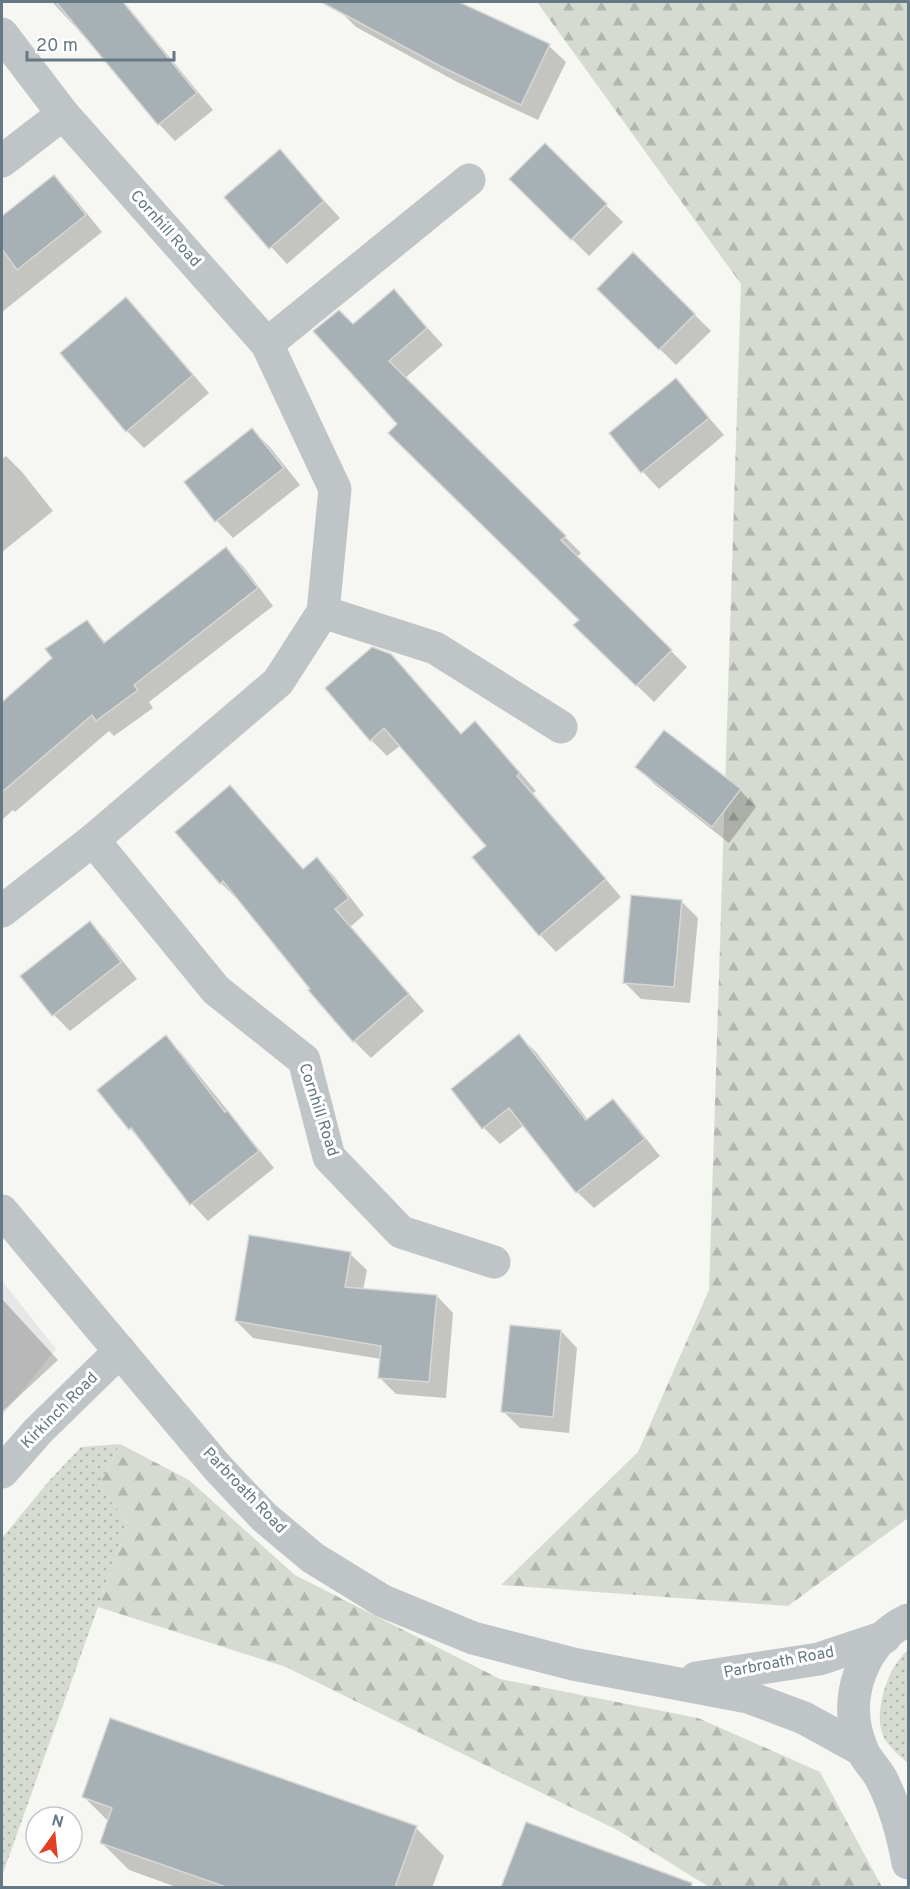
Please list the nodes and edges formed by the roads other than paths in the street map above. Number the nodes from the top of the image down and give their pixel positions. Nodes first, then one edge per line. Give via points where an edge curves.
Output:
1 (2, 34) edge
2 (63, 114) junction
3 (2, 160) edge
4 (469, 180) dead end
5 (267, 344) junction
6 (323, 612) junction
7 (561, 727) dead end
8 (93, 840) junction
9 (2, 911) edge
10 (2, 1211) edge
11 (494, 1263) dead end
12 (120, 1351) junction
13 (2, 1472) edge
14 (897, 1628) edge
15 (670, 1681) junction
16 (862, 1750) junction
17 (882, 1779) junction
18 (909, 1798) edge
19 (909, 1863) edge

1 - 2 street, Cornhill Road
2 - 3 street
2 - 5 street, Cornhill Road
4 - 5 street
5 - 6 street, Cornhill Road via 335,489
6 - 7 street via 435,648
6 - 8 street, Cornhill Road via 278,682
8 - 9 street, Cornhill Road
8 - 11 street, Cornhill Road via 216,990 304,1060 329,1157 401,1232
10 - 12 street, Parbroath Road
12 - 13 street, Kirkinch Road
12 - 15 street, Parbroath Road via 264,1517 313,1558 383,1601 473,1638 573,1664
14 - 15 street, Parbroath Road via 819,1659
14 - 16 street via 870,1652 856,1682 853,1717
15 - 16 street, Parbroath Road via 748,1697 804,1718
16 - 17 street
17 - 18 street
17 - 19 street via 903,1834

